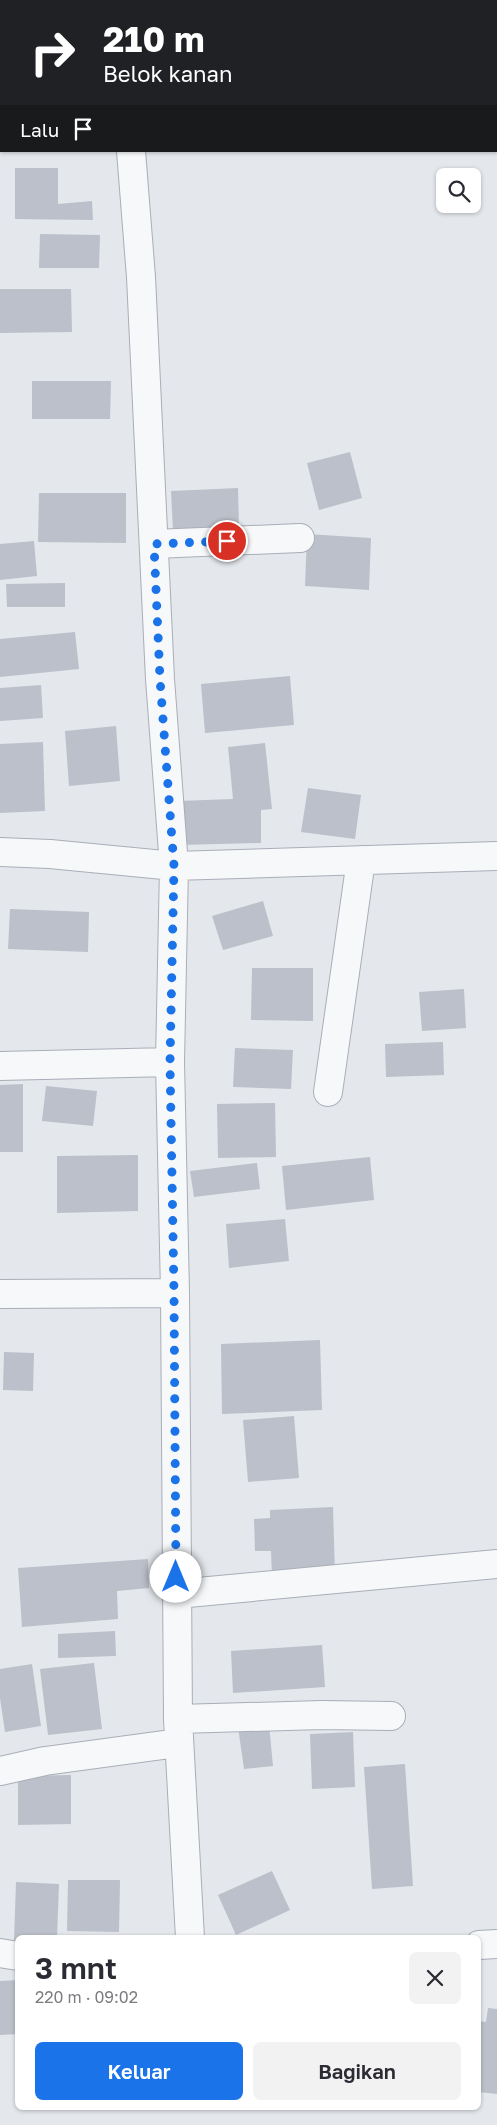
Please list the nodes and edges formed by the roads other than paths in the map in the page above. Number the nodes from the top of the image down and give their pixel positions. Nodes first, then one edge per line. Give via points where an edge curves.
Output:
1 (131, 152) edge
2 (300, 538) dead end
3 (154, 544) junction
4 (0, 852) edge
5 (497, 856) edge
6 (361, 860) junction
7 (174, 866) junction
8 (170, 1062) junction
9 (0, 1066) edge
10 (328, 1092) dead end
11 (174, 1293) junction
12 (0, 1294) edge
13 (497, 1564) edge
14 (177, 1594) junction
15 (391, 1716) dead end
16 (178, 1731) junction
17 (0, 1771) edge
18 (190, 1935) edge
19 (497, 1944) edge
20 (481, 1945) edge
21 (0, 1953) edge
22 (15, 1956) edge

1 - 3 street via 141,278
2 - 3 street
3 - 7 street
4 - 7 street
5 - 6 street
6 - 7 street
6 - 10 street
7 - 8 street
8 - 9 street
8 - 11 street
11 - 12 street
11 - 14 street
13 - 14 street
14 - 16 street
15 - 16 street via 322,1715
16 - 17 street
16 - 18 street
19 - 20 street
21 - 22 street

